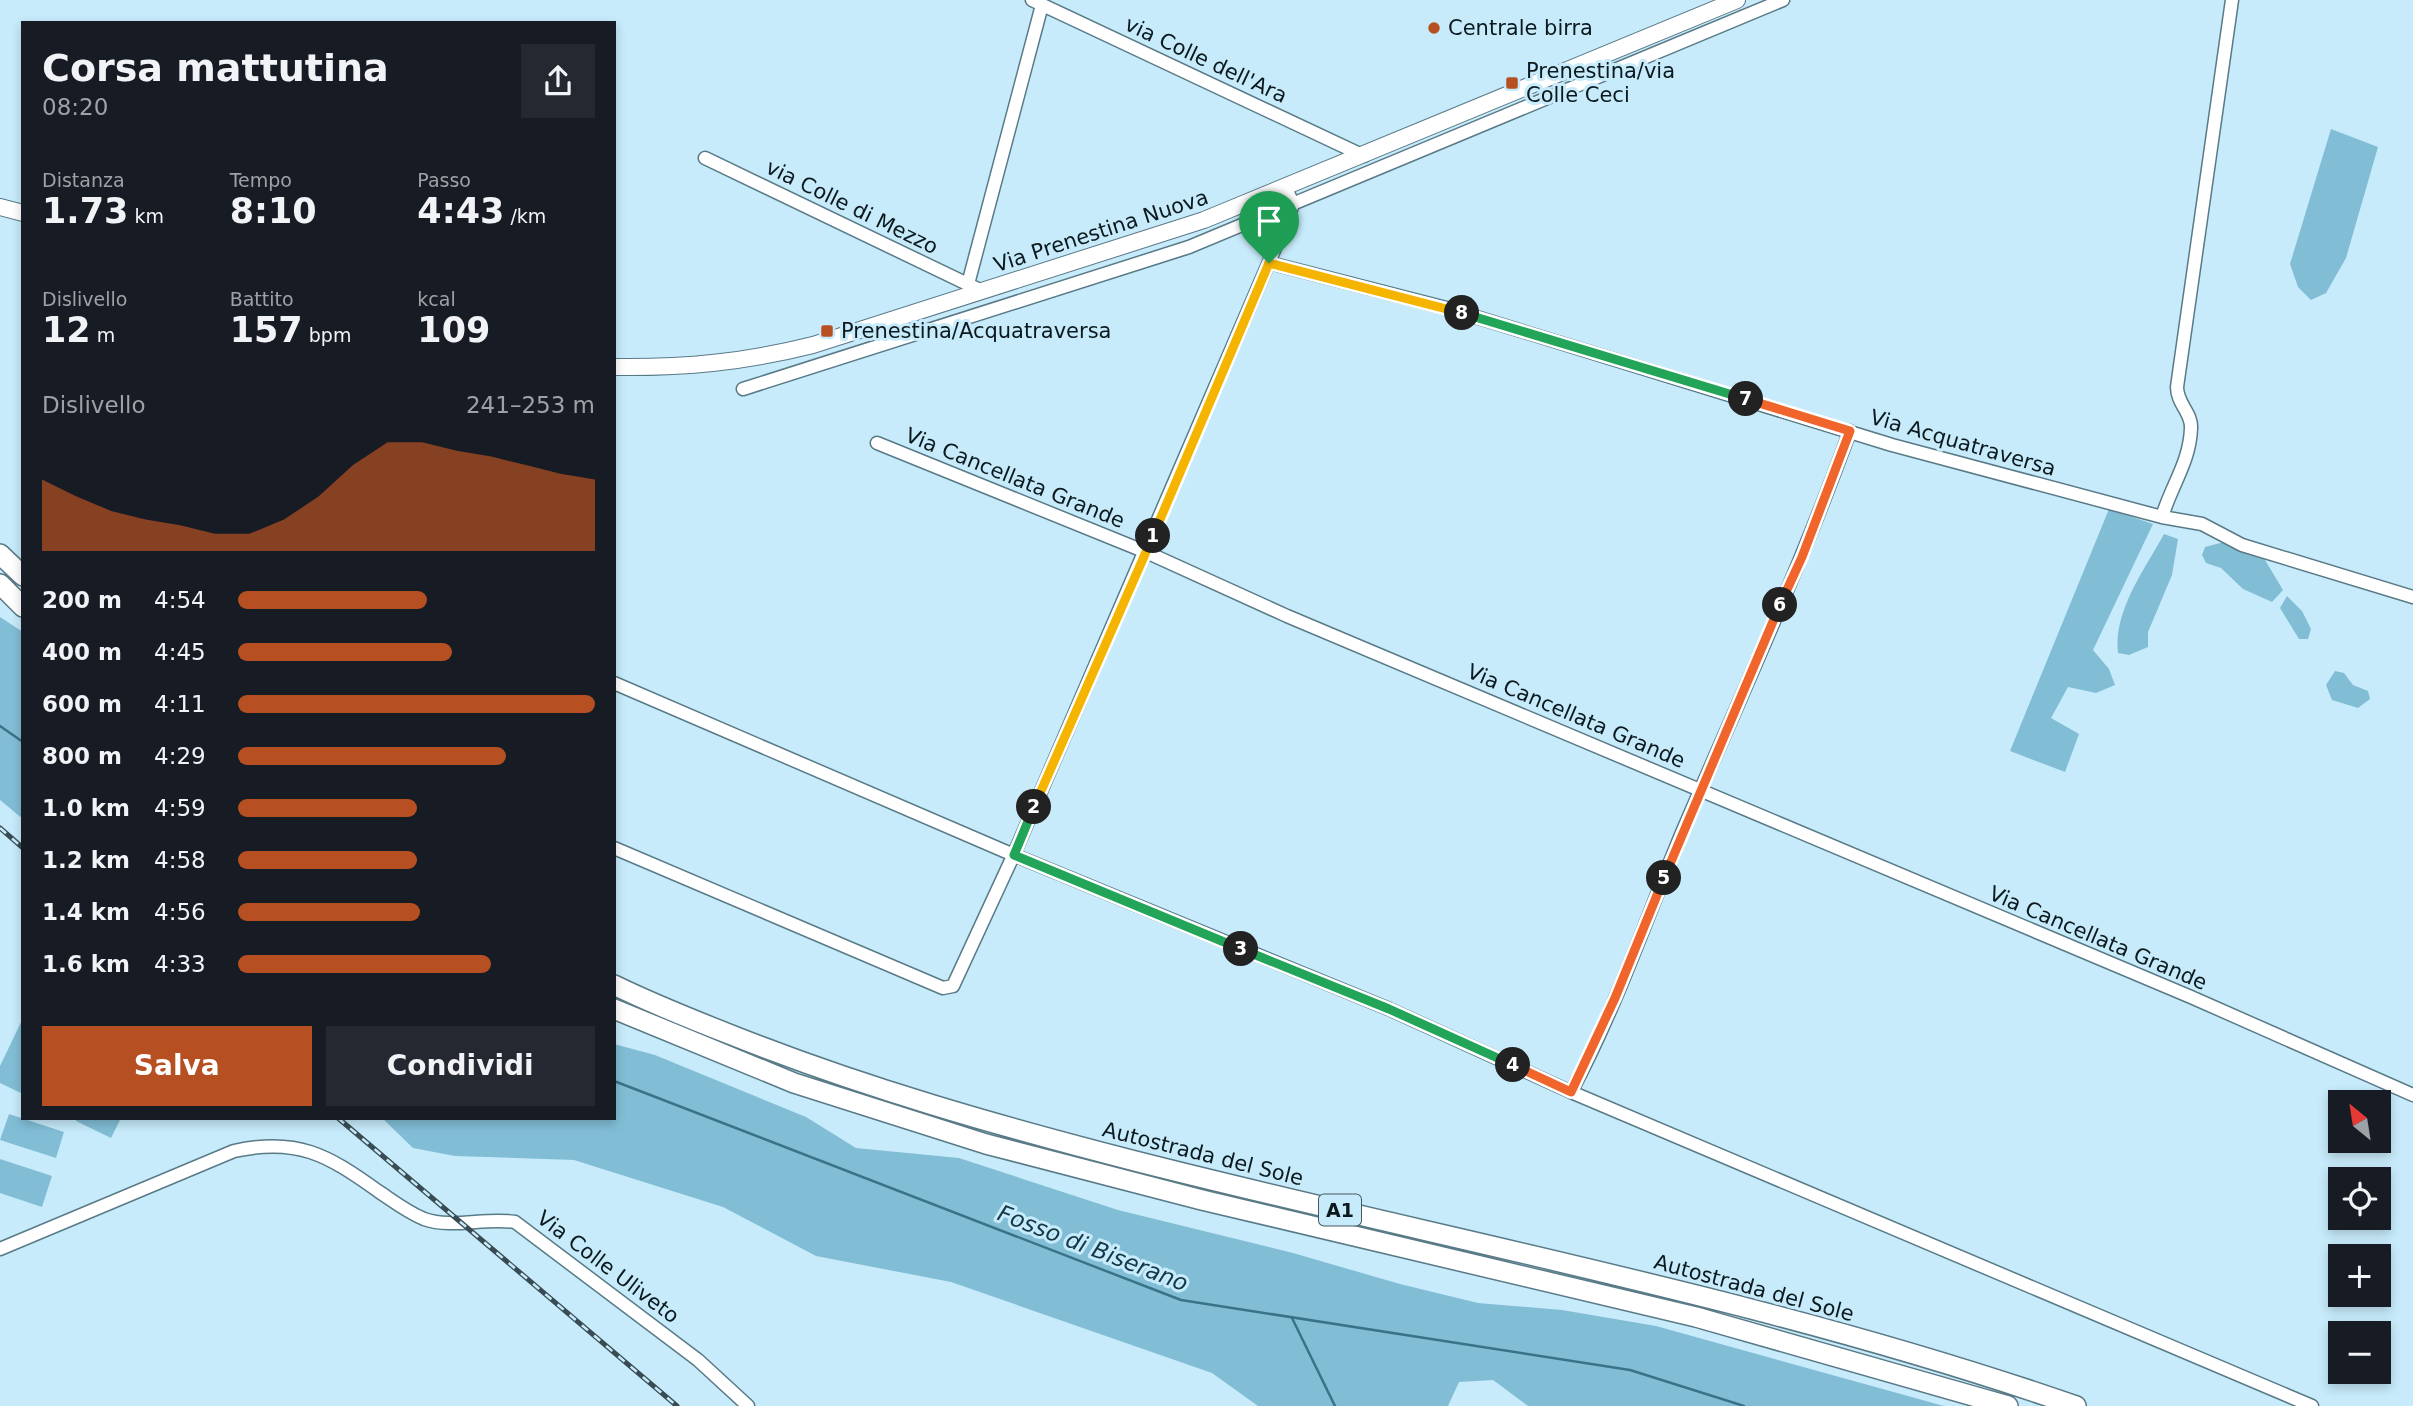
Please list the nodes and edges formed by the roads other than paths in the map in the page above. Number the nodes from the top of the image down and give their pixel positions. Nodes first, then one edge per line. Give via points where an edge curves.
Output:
1 (1737, 0) edge
2 (1783, 0) edge
3 (2232, 0) edge
4 (1037, 2) edge
5 (1364, 156) junction
6 (705, 158) dead end
7 (1286, 188) junction
8 (1293, 204) junction
9 (0, 206) edge
10 (21, 213) edge
11 (1269, 263) junction
12 (975, 288) junction
13 (616, 367) edge
14 (743, 389) dead end
15 (1850, 431) junction
16 (877, 443) dead end
17 (2162, 517) junction
18 (1146, 552) junction
19 (0, 554) edge
20 (21, 574) edge
21 (0, 584) edge
22 (2413, 597) edge
23 (21, 605) edge
24 (616, 684) edge
25 (1700, 790) junction
26 (616, 849) edge
27 (1014, 855) junction
28 (616, 986) edge
29 (616, 1010) edge
30 (1571, 1092) junction
31 (2413, 1095) edge
32 (0, 1249) edge
33 (748, 1406) edge
34 (2008, 1406) edge
35 (2076, 1406) edge
36 (2312, 1406) edge

1 - 5 main road, Via Prenestina Nuova
2 - 8 street
3 - 17 street via 2177,387 2191,430 2180,478
4 - 5 street, via Colle dell'Ara
4 - 12 street
5 - 7 main road, Via Prenestina Nuova
6 - 12 street, via Colle di Mezzo
7 - 8 street
7 - 12 main road, Via Prenestina Nuova via 1176,230
8 - 11 street
8 - 14 street via 1135,265
9 - 10 main road
11 - 15 street, Via Acquatraversa via 1450,309
11 - 18 street
12 - 13 main road, Via Prenestina Nuova via 765,357 716,365
15 - 17 street, Via Acquatraversa
15 - 25 street via 1802,557
16 - 18 street, Via Cancellata Grande
17 - 22 street, Via Acquatraversa via 2202,524 2242,545
18 - 25 street, Via Cancellata Grande
18 - 27 street
19 - 20 highway
21 - 23 highway
24 - 27 street
25 - 30 street via 1615,998
25 - 31 street, Via Cancellata Grande
26 - 27 street via 947,988 955,984
27 - 30 street via 1389,1009
28 - 35 highway, Autostrada del Sole / A1 via 806,1064 995,1125 1701,1295 2005,1381
29 - 34 highway, Autostrada del Sole / A1 via 794,1083 986,1144 1696,1317
30 - 36 street
32 - 33 street, Via Colle Uliveto via 234,1151 270,1145 302,1149 339,1163 425,1219 515,1222 698,1360

